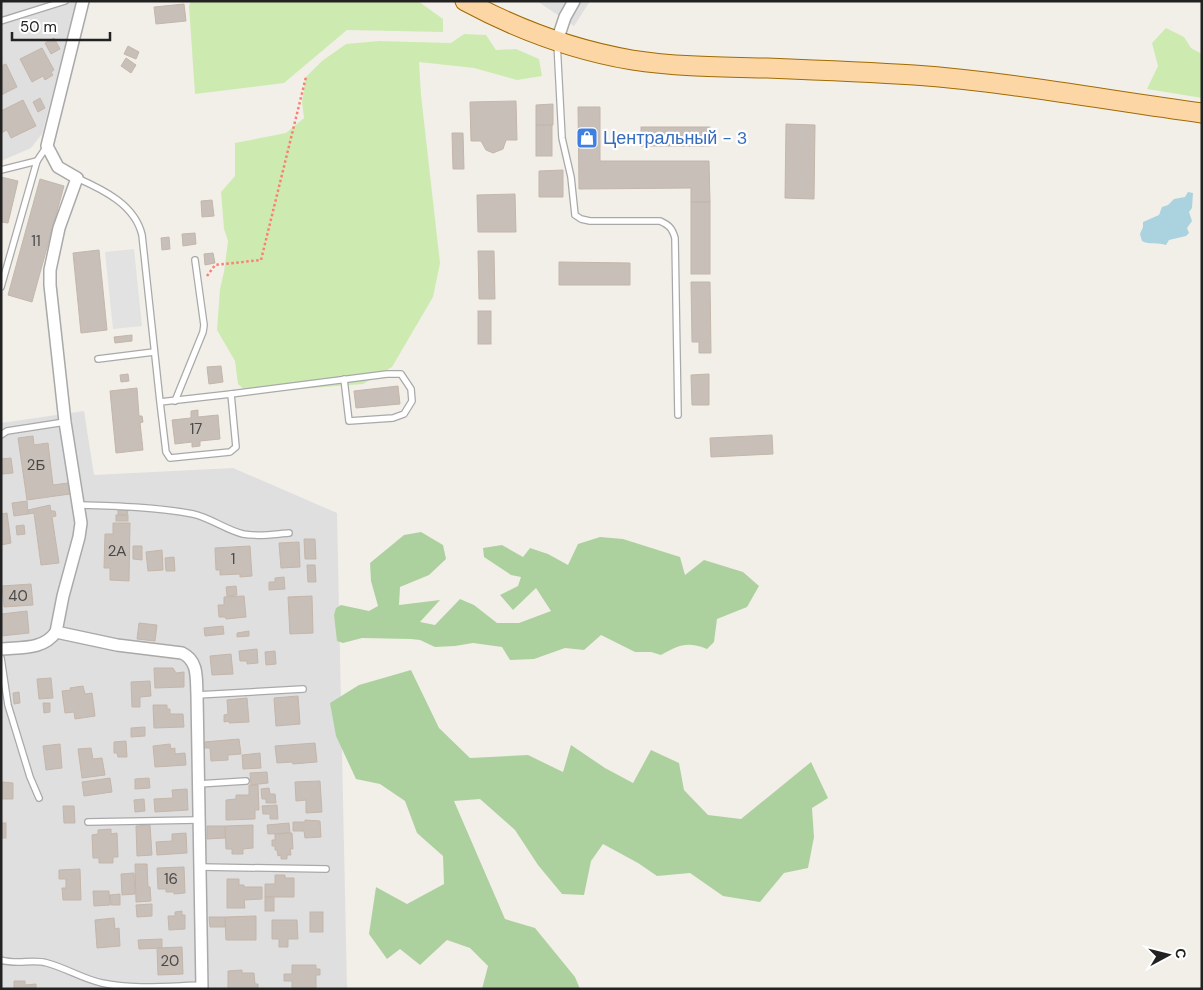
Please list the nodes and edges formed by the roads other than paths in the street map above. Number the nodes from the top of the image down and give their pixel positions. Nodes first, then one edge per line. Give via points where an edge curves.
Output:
1 (65, 1) edge
2 (83, 1) edge
3 (465, 1) edge
4 (574, 1) edge
5 (1, 21) edge
6 (557, 41) junction
7 (1202, 112) edge
8 (47, 146) junction
9 (37, 161) junction
10 (1, 170) edge
11 (77, 178) junction
12 (195, 260) dead end
13 (1, 287) edge
14 (154, 352) junction
15 (98, 359) dead end
16 (344, 379) junction
17 (231, 394) junction
18 (175, 401) junction
19 (160, 402) junction
20 (678, 415) dead end
21 (65, 422) junction
22 (1, 435) edge
23 (79, 505) junction
24 (289, 534) dead end
25 (56, 632) junction
26 (1, 649) edge
27 (1, 658) edge
28 (303, 689) dead end
29 (197, 695) junction
30 (246, 782) dead end
31 (198, 784) junction
32 (39, 798) dead end
33 (198, 820) junction
34 (88, 822) dead end
35 (200, 867) junction
36 (326, 869) dead end
37 (1, 960) edge
38 (202, 987) edge

1 - 5 lane
2 - 8 street
3 - 6 main road via 500,20
4 - 6 street
6 - 7 main road via 654,63 916,75
6 - 20 lane via 562,138 571,176 574,214 581,220 590,221 660,221 668,224 675,238
8 - 9 lane
8 - 11 street via 58,167
9 - 10 lane
9 - 13 lane
11 - 14 lane via 123,204 140,225
11 - 21 street via 59,228 50,278
12 - 18 lane via 204,325
14 - 15 lane
14 - 19 lane
16 - 16 lane via 401,374 411,389 412,401 404,414 393,418 349,421
16 - 17 lane
17 - 18 lane
17 - 19 lane via 236,443 233,451 174,459 166,452
18 - 19 lane
21 - 22 lane via 7,431
21 - 23 street
23 - 24 lane via 132,506 191,514 250,535
23 - 25 street via 80,537
25 - 26 street via 44,644
25 - 29 street via 189,656 196,672
27 - 32 lane via 8,705
28 - 29 lane
29 - 31 street
30 - 31 lane
31 - 33 street
33 - 34 lane
33 - 35 street
35 - 36 lane
35 - 38 street
37 - 38 lane via 48,963 88,980 111,985

